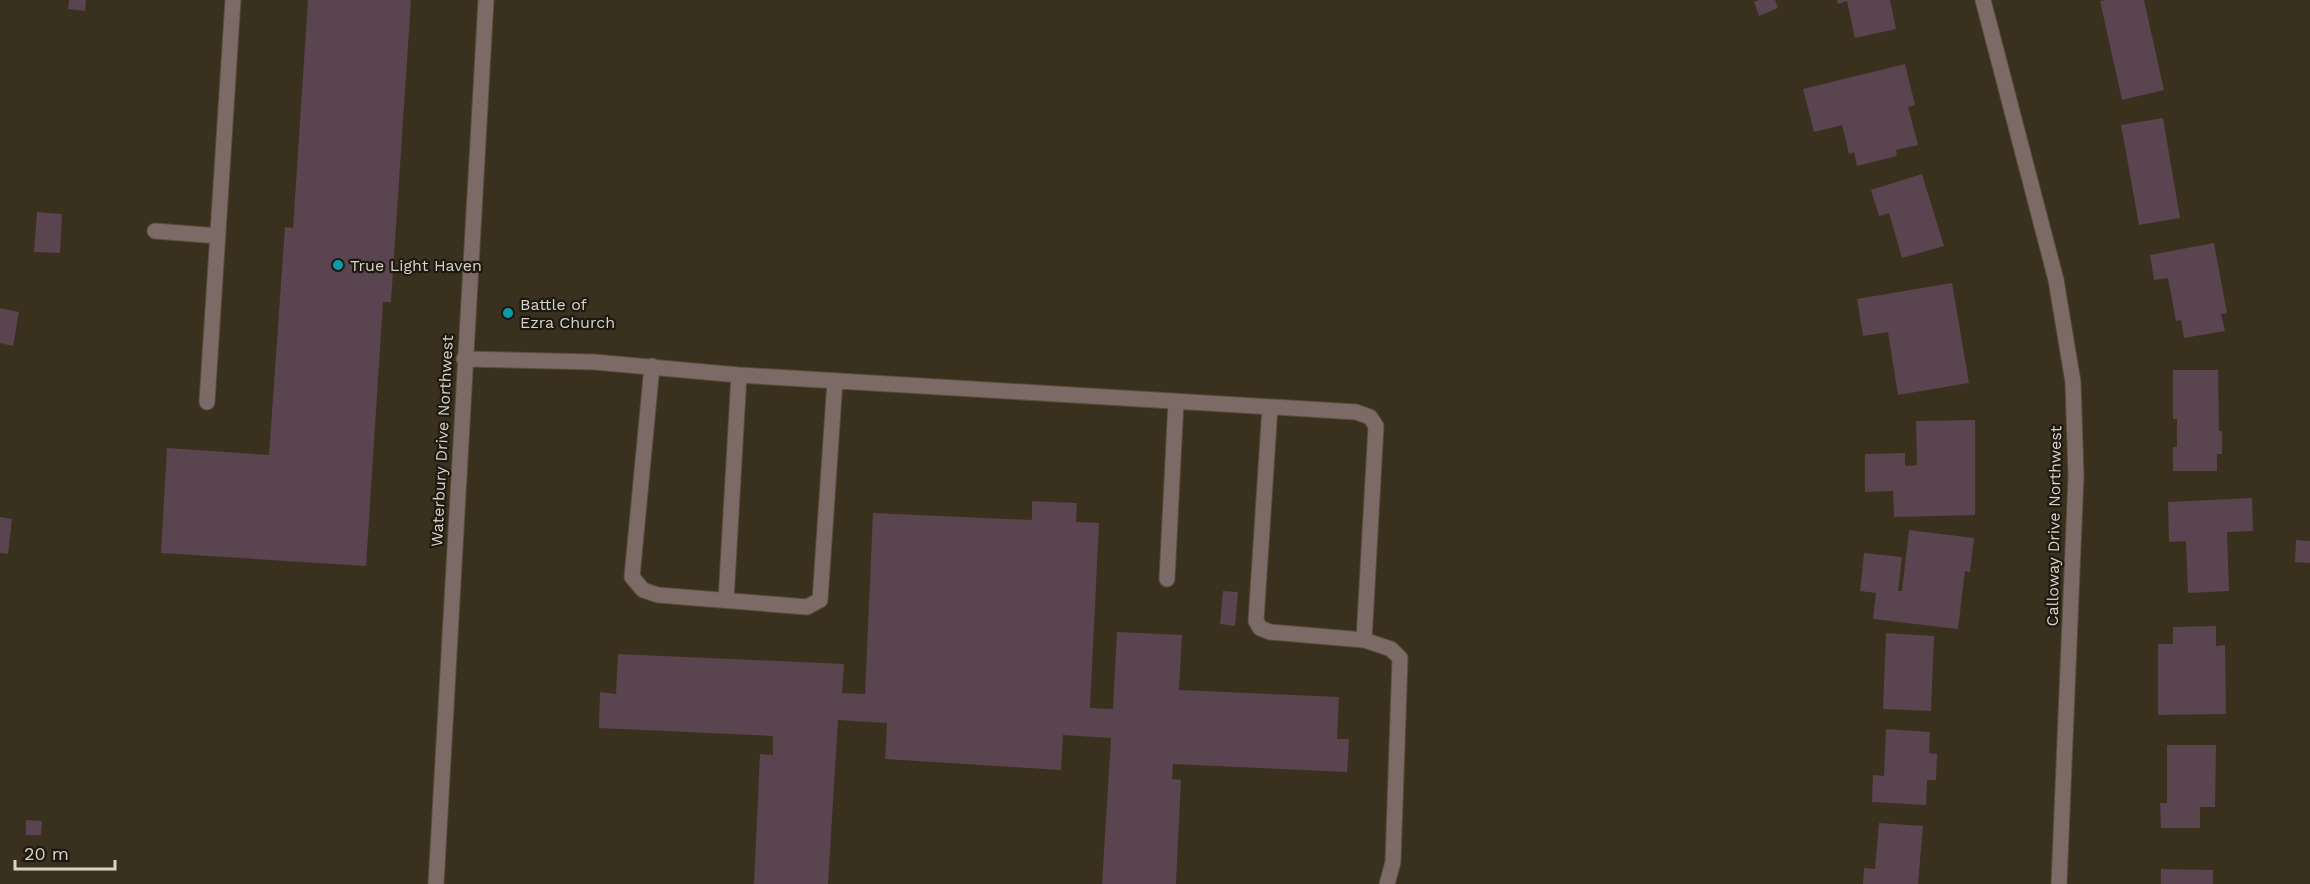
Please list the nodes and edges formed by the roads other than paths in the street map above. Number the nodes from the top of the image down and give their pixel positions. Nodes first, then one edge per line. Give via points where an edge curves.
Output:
1 (233, 0) edge
2 (486, 0) edge
3 (1983, 0) edge
4 (155, 231) dead end
5 (218, 236) junction
6 (464, 358) junction
7 (652, 366) junction
8 (739, 375) junction
9 (835, 381) junction
10 (1176, 401) junction
11 (207, 402) dead end
12 (1270, 407) junction
13 (1167, 579) dead end
14 (726, 600) junction
15 (1364, 640) junction
16 (436, 884) edge
17 (1387, 884) edge
18 (2059, 884) edge

1 - 5 street
2 - 6 street, Waterbury Drive Northwest
3 - 18 street, Calloway Drive Northwest via 2056,280 2073,382 2076,476
4 - 5 street
5 - 11 street
6 - 7 street
6 - 16 street, Waterbury Drive Northwest
7 - 8 street
7 - 14 street via 632,577 643,590 658,595
8 - 9 street
8 - 14 street
9 - 10 street
9 - 14 street via 820,600 807,607
10 - 12 street
10 - 13 street
12 - 15 street via 1356,412 1370,417 1376,426
12 - 15 street via 1256,621 1260,628 1270,632
15 - 17 street via 1391,649 1400,658 1393,862

